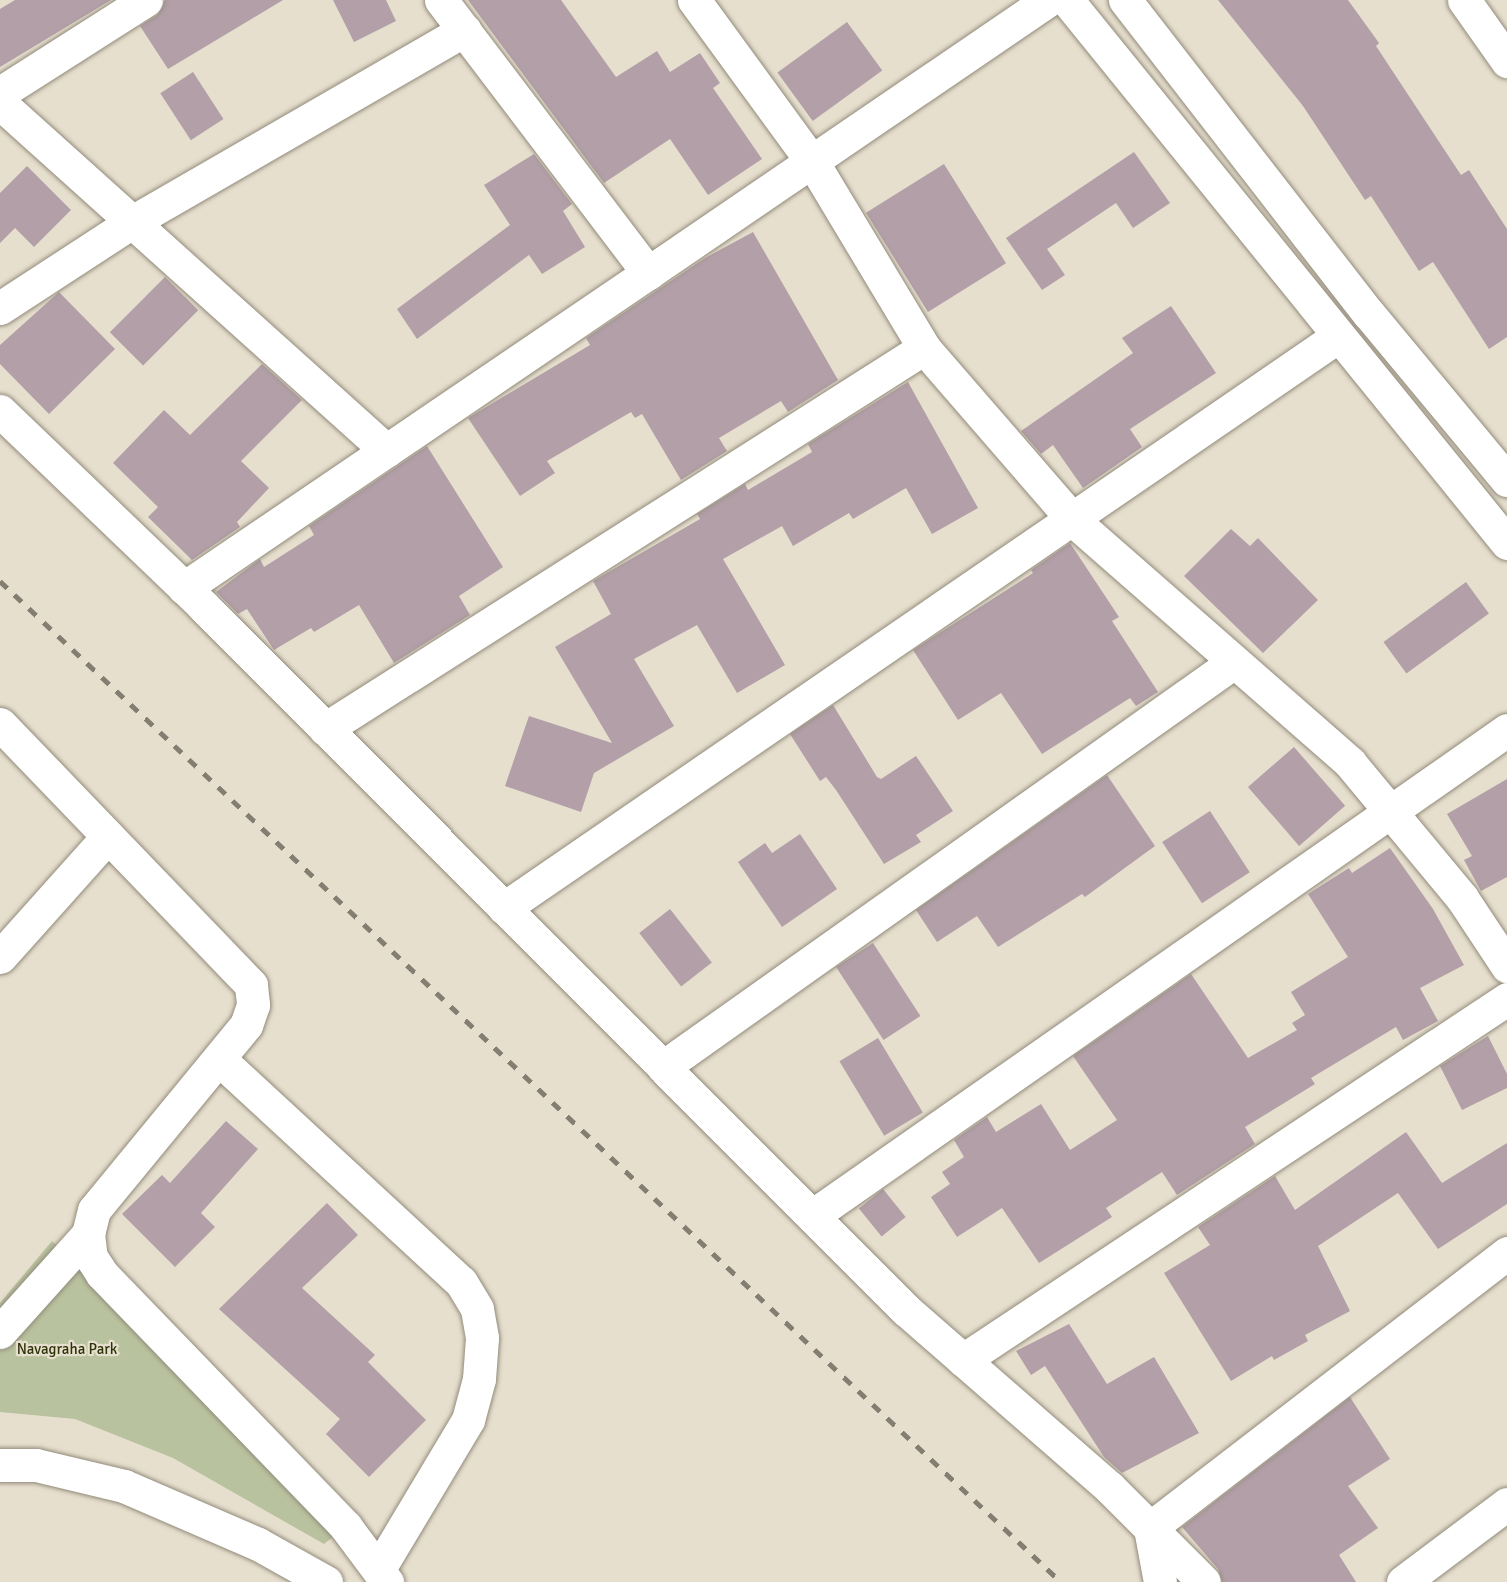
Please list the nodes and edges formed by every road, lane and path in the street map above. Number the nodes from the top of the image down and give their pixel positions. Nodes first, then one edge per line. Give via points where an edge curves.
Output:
1 (146, 0) edge
2 (441, 0) edge
3 (694, 0) edge
4 (1048, 0) edge
5 (1066, 0) edge
6 (1125, 0) edge
7 (1464, 0) edge
8 (465, 30) junction
9 (1507, 61) edge
10 (0, 93) edge
11 (0, 103) edge
12 (813, 163) junction
13 (132, 222) junction
14 (648, 273) junction
15 (0, 308) edge
16 (1337, 337) junction
17 (924, 348) junction
18 (0, 411) edge
19 (387, 451) junction
20 (1507, 480) edge
21 (1074, 520) junction
22 (1507, 543) edge
23 (184, 588) junction
24 (1234, 662) junction
25 (0, 724) edge
26 (325, 729) junction
27 (1507, 730) edge
28 (1391, 812) junction
29 (108, 836) junction
30 (504, 908) junction
31 (0, 957) edge
32 (1507, 966) edge
33 (1507, 999) edge
34 (219, 1059) junction
35 (663, 1067) junction
36 (812, 1216) junction
37 (88, 1233) junction
38 (1507, 1253) edge
39 (0, 1332) edge
40 (963, 1360) junction
41 (0, 1465) edge
42 (1507, 1504) edge
43 (1150, 1528) junction
44 (383, 1575) edge
45 (326, 1582) edge
46 (1160, 1582) edge
47 (1204, 1582) edge
48 (1403, 1582) edge

1 - 10 street
2 - 8 street
3 - 12 street
4 - 12 street
5 - 16 street
6 - 20 street via 1369,314
7 - 9 street
8 - 13 street
8 - 14 street
11 - 13 street
12 - 14 street
12 - 17 street
13 - 15 street
13 - 19 street
14 - 19 street
16 - 21 street
16 - 22 street
17 - 21 street
17 - 26 street
18 - 23 street
19 - 23 street
21 - 24 street
21 - 30 street
23 - 26 street
24 - 28 street via 1350,763
24 - 35 street
25 - 29 street
26 - 30 street
27 - 28 street
28 - 32 street via 1462,898
28 - 36 street
29 - 31 street
29 - 34 street via 251,985 253,1005 246,1025
30 - 35 street
33 - 40 street
34 - 37 street via 94,1210
34 - 44 street via 461,1282 477,1309 482,1338 468,1420
35 - 36 street
36 - 40 street via 906,1310
37 - 39 street
37 - 44 street via 91,1257 102,1274 346,1527
38 - 43 street
40 - 43 street via 1109,1487
41 - 45 street via 36,1465 124,1486 258,1544
42 - 48 street
43 - 46 street
43 - 47 street

